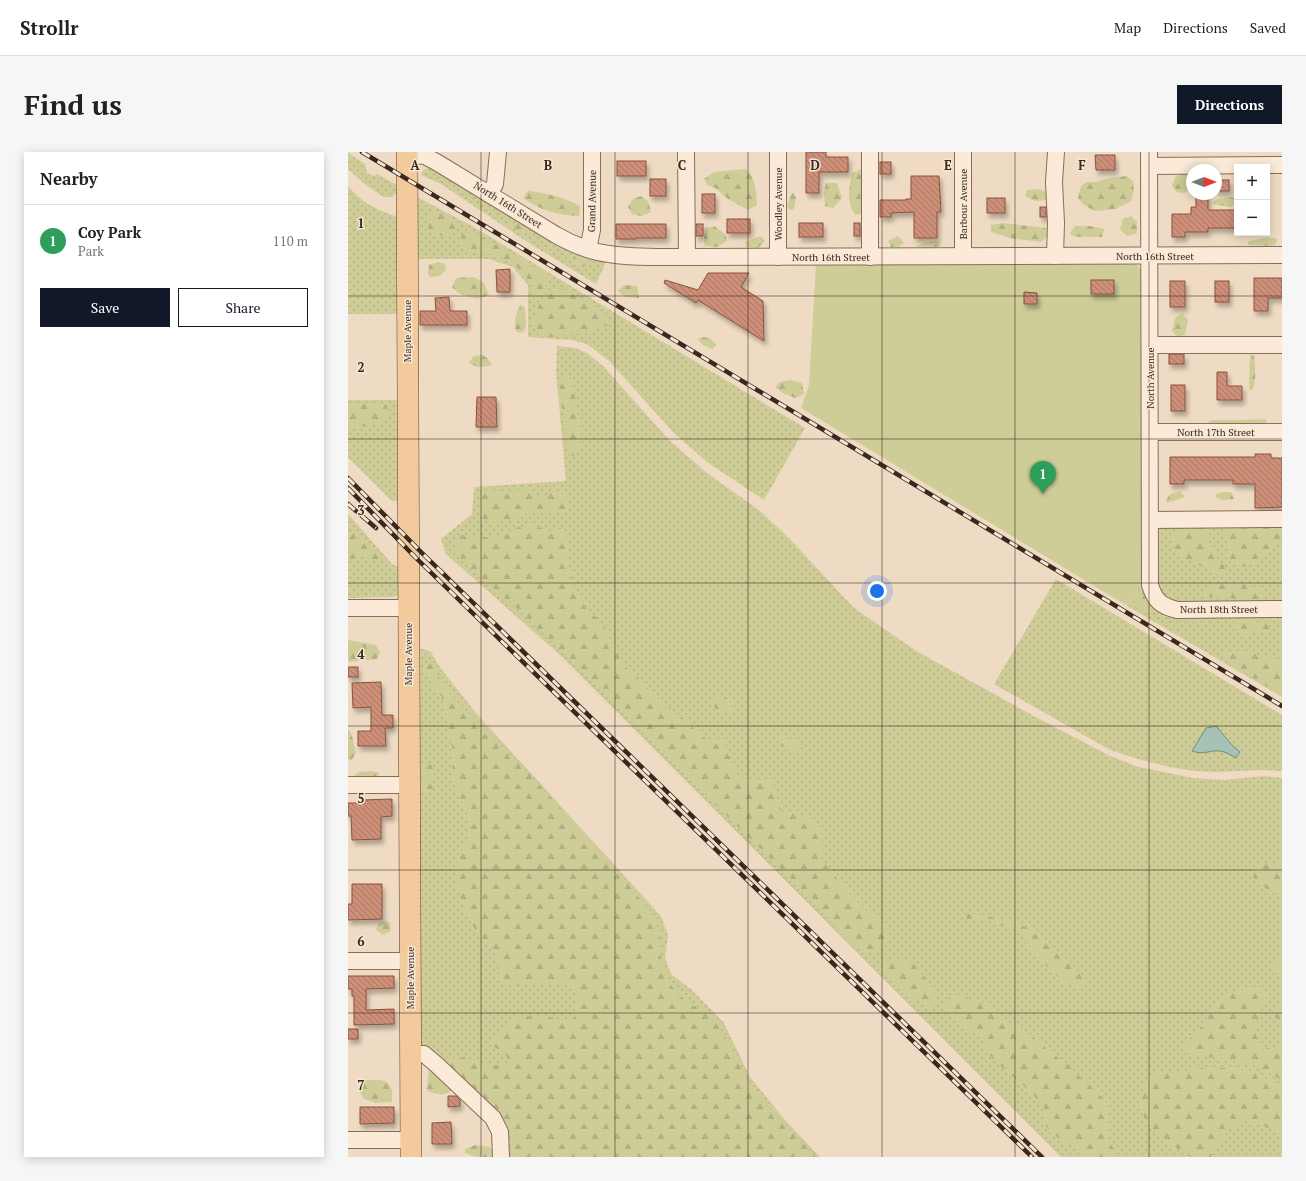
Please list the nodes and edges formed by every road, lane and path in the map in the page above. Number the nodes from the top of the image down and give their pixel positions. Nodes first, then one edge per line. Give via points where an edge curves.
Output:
1 (498, 152) edge
2 (592, 152) edge
3 (686, 152) edge
4 (778, 152) edge
5 (870, 152) edge
6 (963, 152) edge
7 (1056, 152) edge
8 (407, 154) edge
9 (1149, 159) edge
10 (1282, 165) edge
11 (489, 194) junction
12 (588, 249) junction
13 (1282, 255) edge
14 (963, 256) junction
15 (1056, 256) junction
16 (1149, 256) junction
17 (687, 257) junction
18 (778, 257) junction
19 (870, 257) junction
20 (1150, 345) junction
21 (1282, 346) edge
22 (1150, 432) junction
23 (1282, 432) edge
24 (1282, 519) edge
25 (1150, 520) junction
26 (1158, 602) joint
27 (348, 608) edge
28 (408, 608) junction
29 (1282, 609) edge
30 (348, 785) edge
31 (409, 785) junction
32 (348, 961) edge
33 (410, 961) junction
34 (410, 1054) junction
35 (348, 1140) edge
36 (411, 1148) edge
37 (501, 1157) edge

1 - 11 street via 495,184
2 - 12 street, Grand Avenue via 592,230
3 - 17 street
4 - 18 street, Woodley Avenue
5 - 19 street
6 - 14 street, Barbour Avenue
7 - 15 street
8 - 11 street, North 16th Street via 425,156
8 - 28 main road, Maple Avenue
9 - 10 street
9 - 16 street, North Avenue
11 - 12 street, North 16th Street via 556,235
12 - 17 street, North 16th Street via 628,256
13 - 16 street, North 16th Street
14 - 15 street, North 16th Street
14 - 19 street, North 16th Street
15 - 16 street, North 16th Street
16 - 20 street, North Avenue
17 - 18 street, North 16th Street
18 - 19 street, North 16th Street
20 - 21 street
20 - 22 street, North Avenue
22 - 23 street, North 17th Street
22 - 25 street, North Avenue
24 - 25 street
25 - 26 street, North Avenue via 1150,585
26 - 29 street, North 18th Street via 1167,608 1177,610
27 - 28 street
28 - 31 main road, Maple Avenue
30 - 31 street
31 - 33 main road, Maple Avenue
32 - 33 street
33 - 34 main road, Maple Avenue
34 - 36 main road, Maple Avenue
34 - 37 street via 424,1054 493,1118 500,1132
35 - 36 street

